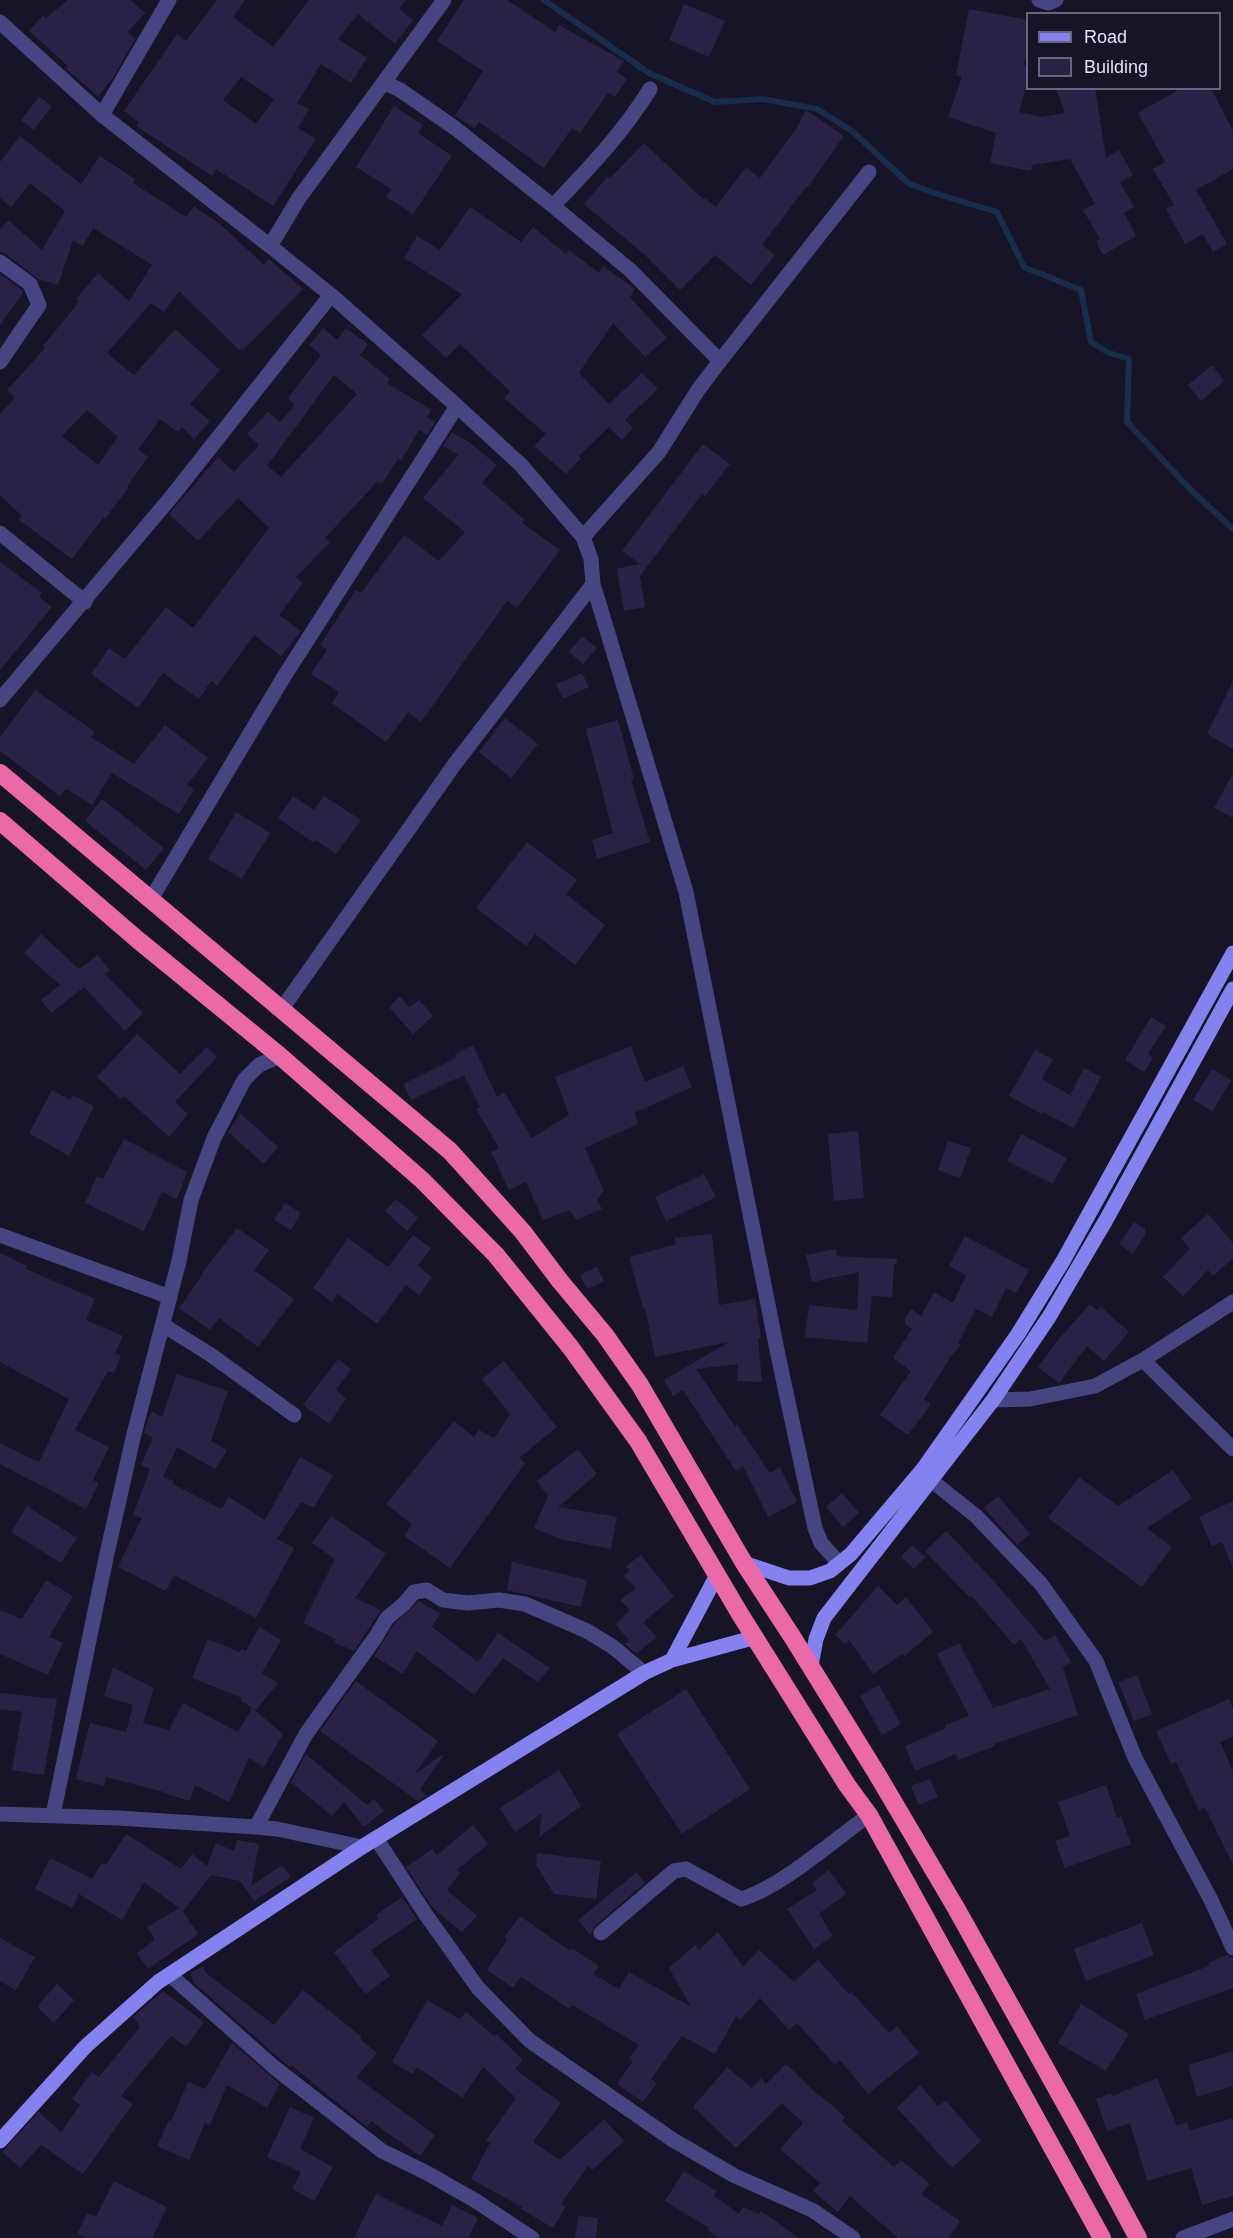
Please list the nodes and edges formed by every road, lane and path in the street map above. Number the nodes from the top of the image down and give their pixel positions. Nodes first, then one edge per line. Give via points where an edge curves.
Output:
1 (169, 0) edge
2 (444, 0) edge
3 (1039, 0) edge
4 (1056, 0) edge
5 (0, 22) edge
6 (384, 82) junction
7 (650, 89) dead end
8 (102, 115) junction
9 (869, 172) dead end
10 (553, 206) junction
11 (270, 246) junction
12 (0, 262) edge
13 (332, 295) junction
14 (720, 361) junction
15 (0, 362) edge
16 (457, 406) junction
17 (0, 533) edge
18 (584, 537) junction
19 (593, 584) junction
20 (85, 602) junction
21 (0, 700) edge
22 (0, 774) edge
23 (0, 821) edge
24 (151, 899) junction
25 (1233, 953) edge
26 (1233, 989) edge
27 (281, 1010) junction
28 (280, 1056) junction
29 (0, 1235) edge
30 (170, 1297) junction
31 (1233, 1302) edge
32 (163, 1325) junction
33 (1143, 1360) junction
34 (993, 1400) junction
35 (294, 1415) dead end
36 (1233, 1449) edge
37 (932, 1481) junction
38 (744, 1563) junction
39 (839, 1563) junction
40 (717, 1575) junction
41 (756, 1637) junction
42 (672, 1659) junction
43 (811, 1666) junction
44 (644, 1673) junction
45 (0, 1814) edge
46 (53, 1815) junction
47 (869, 1815) junction
48 (255, 1827) junction
49 (376, 1838) junction
50 (362, 1847) junction
51 (601, 1933) dead end
52 (1233, 1948) edge
53 (170, 1976) junction
54 (0, 2141) edge
55 (1233, 2219) edge
56 (532, 2238) edge
57 (853, 2238) edge
58 (1102, 2238) edge
59 (1137, 2238) edge
60 (1184, 2238) edge

1 - 8 street
2 - 6 street
3 - 4 street
5 - 8 street
6 - 10 street via 455,128
6 - 11 street via 299,198
7 - 10 street via 596,162
8 - 11 street
9 - 14 street
10 - 14 street via 630,270
11 - 13 street
12 - 15 street via 30,284 39,305
13 - 16 street
13 - 20 street
14 - 18 street via 659,452
16 - 18 street via 521,465
16 - 24 street via 285,675
17 - 20 street
18 - 19 street
19 - 27 street via 454,765
19 - 39 street via 686,892 815,1528 821,1543
20 - 21 street
22 - 24 highway
23 - 28 highway
24 - 27 highway
25 - 39 street via 1063,1261 1018,1334 923,1469
26 - 34 street via 1100,1230 1049,1317
27 - 38 highway via 450,1151 522,1232 640,1385
28 - 30 street via 259,1065 244,1080 214,1138 191,1200
28 - 40 highway via 422,1180 496,1255 571,1348 638,1441
29 - 30 street
30 - 32 street
31 - 33 street
32 - 35 street via 211,1354
32 - 46 street via 108,1547
33 - 34 street via 1095,1386 1030,1399
33 - 36 street
34 - 37 street
37 - 43 street via 824,1618
37 - 52 street via 976,1515 1041,1584 1095,1661 1135,1758
38 - 39 street via 789,1578 810,1578
38 - 43 highway
40 - 41 highway
40 - 42 street
41 - 42 street
41 - 47 highway
42 - 44 street
43 - 59 highway via 956,1908
44 - 48 street via 587,1631 525,1604 499,1600 467,1603 442,1600 427,1590 414,1592 387,1618 306,1734
44 - 49 street
45 - 46 street
46 - 48 street
47 - 51 street via 756,1895 741,1899 686,1869 674,1871
47 - 58 highway
48 - 50 street
49 - 50 street
49 - 57 street via 478,1988 530,2041 673,2140 735,2176 812,2210
50 - 53 street
53 - 54 street via 158,1982 85,2048
53 - 56 street via 275,2068 382,2151 476,2201
55 - 60 street

